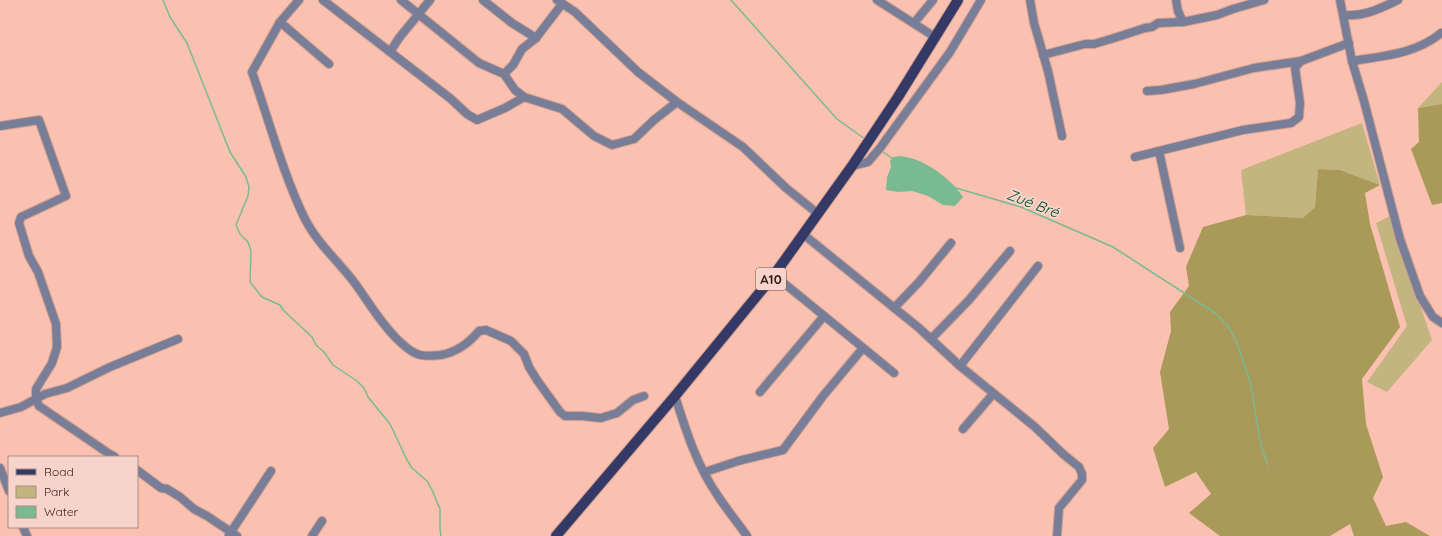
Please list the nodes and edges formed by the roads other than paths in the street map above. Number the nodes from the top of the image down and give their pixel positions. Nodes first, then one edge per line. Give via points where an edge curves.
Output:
1 (299, 0) edge
2 (323, 0) edge
3 (401, 0) edge
4 (430, 0) edge
5 (484, 0) edge
6 (877, 0) edge
7 (933, 0) edge
8 (958, 0) edge
9 (981, 0) edge
10 (1030, 0) edge
11 (1176, 0) edge
12 (1264, 0) edge
13 (1340, 0) edge
14 (1398, 0) edge
15 (560, 2) edge
16 (419, 14) junction
17 (1344, 14) junction
18 (280, 22) junction
19 (1183, 22) junction
20 (914, 24) junction
21 (1441, 33) edge
22 (935, 36) junction
23 (536, 38) junction
24 (1348, 43) junction
25 (390, 52) junction
26 (1043, 54) junction
27 (1301, 61) junction
28 (1352, 61) junction
29 (329, 64) dead end
30 (504, 74) junction
31 (1147, 91) dead end
32 (524, 97) junction
33 (677, 102) junction
34 (0, 126) edge
35 (1062, 136) dead end
36 (1159, 151) junction
37 (1135, 157) dead end
38 (852, 166) junction
39 (818, 213) junction
40 (804, 234) junction
41 (951, 243) dead end
42 (1180, 248) dead end
43 (1010, 251) dead end
44 (1038, 266) dead end
45 (774, 275) junction
46 (894, 308) junction
47 (824, 316) junction
48 (1442, 323) edge
49 (178, 339) dead end
50 (931, 339) junction
51 (863, 348) junction
52 (960, 366) junction
53 (894, 373) dead end
54 (760, 392) dead end
55 (993, 394) junction
56 (644, 396) dead end
57 (675, 396) junction
58 (36, 399) junction
59 (0, 413) edge
60 (964, 429) dead end
61 (113, 456) edge
62 (0, 468) edge
63 (138, 471) edge
64 (271, 471) dead end
65 (705, 472) junction
66 (8, 488) edge
67 (322, 521) dead end
68 (232, 535) edge
69 (312, 536) edge
70 (556, 536) edge
71 (747, 536) edge
72 (1057, 536) edge

1 - 18 street
2 - 25 street
3 - 16 street
4 - 16 street
5 - 23 street via 512,23
6 - 20 street
7 - 20 street
8 - 22 main road, A10
9 - 38 street via 950,52 880,148 868,162
10 - 26 street
11 - 19 street
12 - 19 street via 1217,15
13 - 17 street
14 - 17 street via 1372,12 1353,16
15 - 23 street
15 - 33 street via 575,12 638,72
16 - 25 street
16 - 30 street via 479,62
17 - 24 street
18 - 29 street
18 - 56 street via 252,72 292,190 305,219 382,324 415,353 432,357 449,354 462,347 479,331 486,330 511,341 524,354 537,380 565,416 601,418 616,413 633,400
19 - 26 street via 1158,23 1094,44
20 - 22 street
21 - 28 street via 1433,40 1403,53
22 - 38 main road, A10
23 - 30 street via 522,49 513,65
24 - 27 street
24 - 28 street
25 - 32 street via 477,120
26 - 35 street
27 - 31 street via 1254,68 1194,84
27 - 36 street via 1294,68 1300,103 1299,117 1291,123 1243,130
28 - 48 street via 1400,239 1420,296 1433,317
30 - 32 street via 515,90
32 - 33 street via 562,109 594,136 612,145 634,139
33 - 39 street via 743,147 786,188
34 - 58 street via 39,120 66,196 21,217 19,223 56,324 56,347 52,363 36,389
36 - 37 street
36 - 42 street
38 - 39 main road, A10
39 - 40 main road, A10
40 - 45 main road, A10
40 - 46 street
41 - 46 street
43 - 50 street via 969,300
44 - 52 street
45 - 47 street
45 - 57 main road, A10
46 - 50 street
47 - 51 street
47 - 54 street
49 - 58 street
50 - 52 street
51 - 53 street
51 - 65 street via 783,450
52 - 55 street
55 - 60 street
55 - 72 street via 1035,427 1079,468 1082,474 1082,480 1059,508
57 - 65 street via 688,435
57 - 70 main road, A10
58 - 59 street via 21,407
58 - 61 street via 44,410
62 - 66 street
63 - 68 street via 180,497
64 - 68 street
65 - 71 street via 717,496
67 - 69 street

